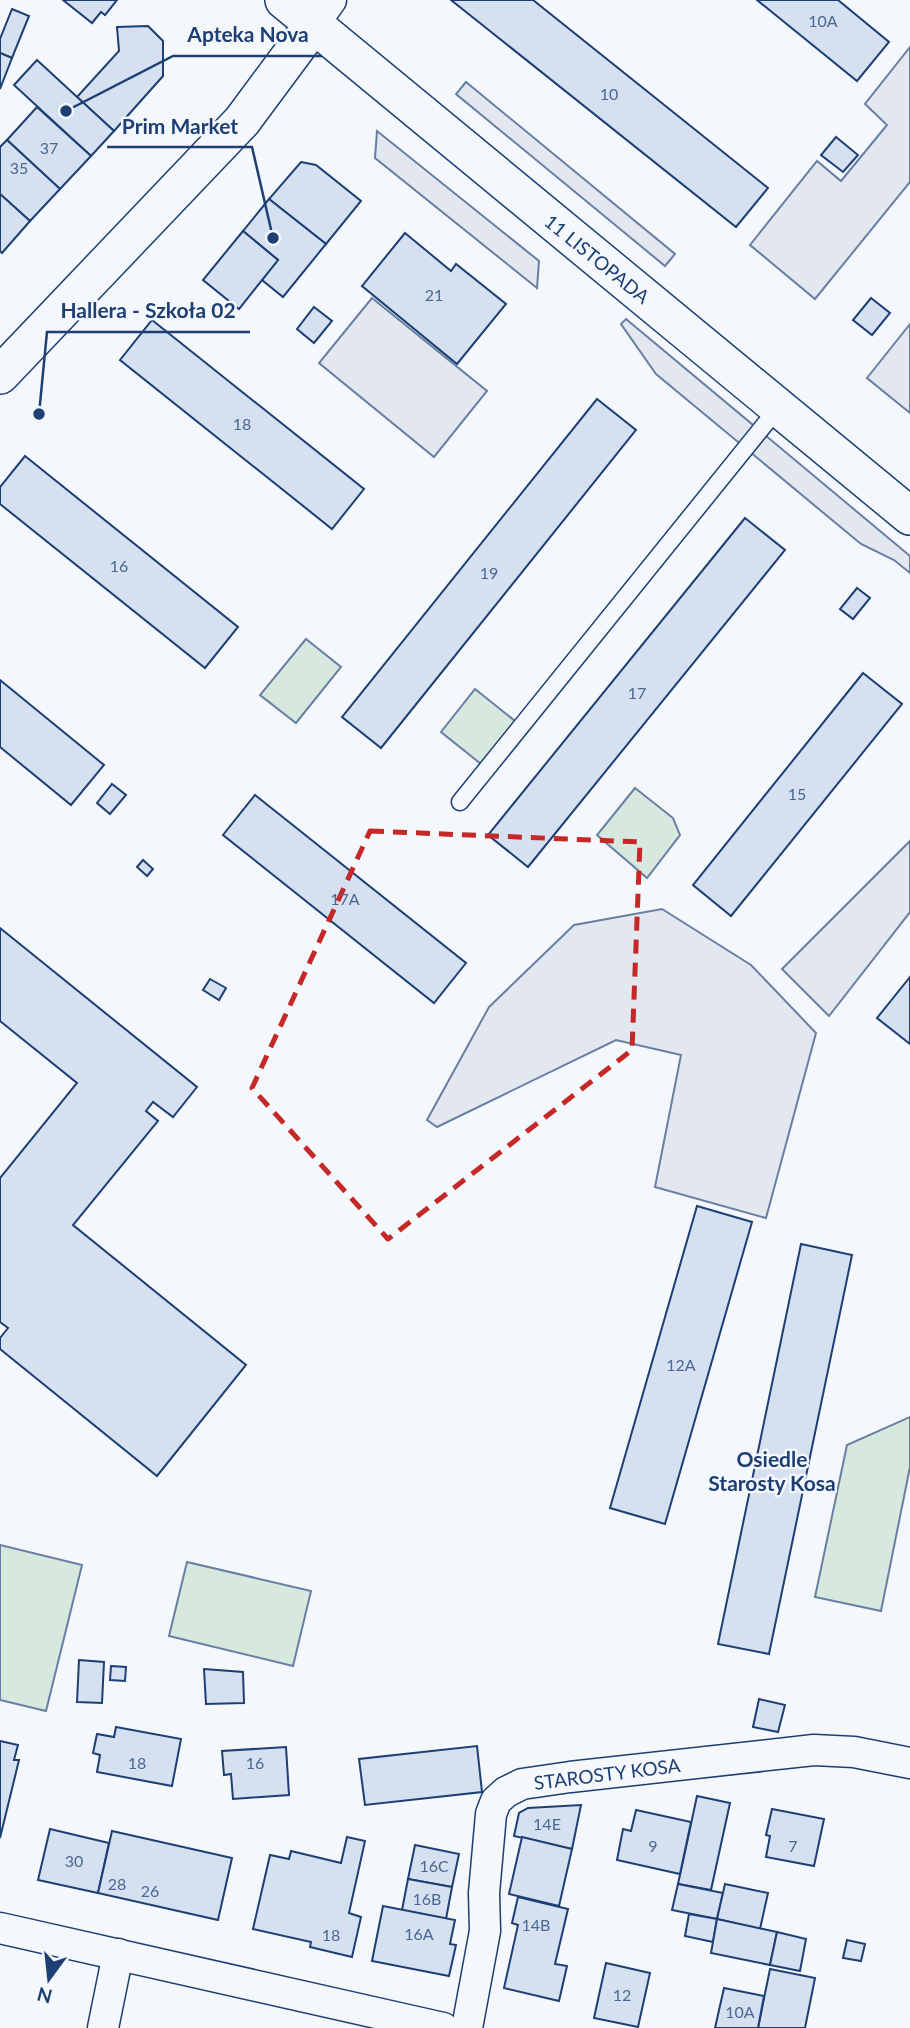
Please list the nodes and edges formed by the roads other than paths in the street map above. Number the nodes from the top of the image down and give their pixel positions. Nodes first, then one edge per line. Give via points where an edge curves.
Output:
1 (285, 0) edge
2 (322, 12) edge
3 (0, 375) edge
4 (778, 408) junction
5 (910, 516) edge
6 (460, 802) dead end
7 (910, 1763) edge
8 (0, 1928) edge
9 (118, 1954) junction
10 (103, 2028) edge
11 (443, 2028) edge
12 (467, 2028) edge

1 - 2 street, 11 LISTOPADA
2 - 3 street via 242,121
2 - 4 street, 11 LISTOPADA via 404,101
4 - 5 street, 11 LISTOPADA
4 - 6 lane
7 - 12 street, STAROSTY KOSA via 814,1750 570,1777 522,1784 506,1792 491,1814 485,1931
8 - 9 street
9 - 10 street
9 - 11 street

